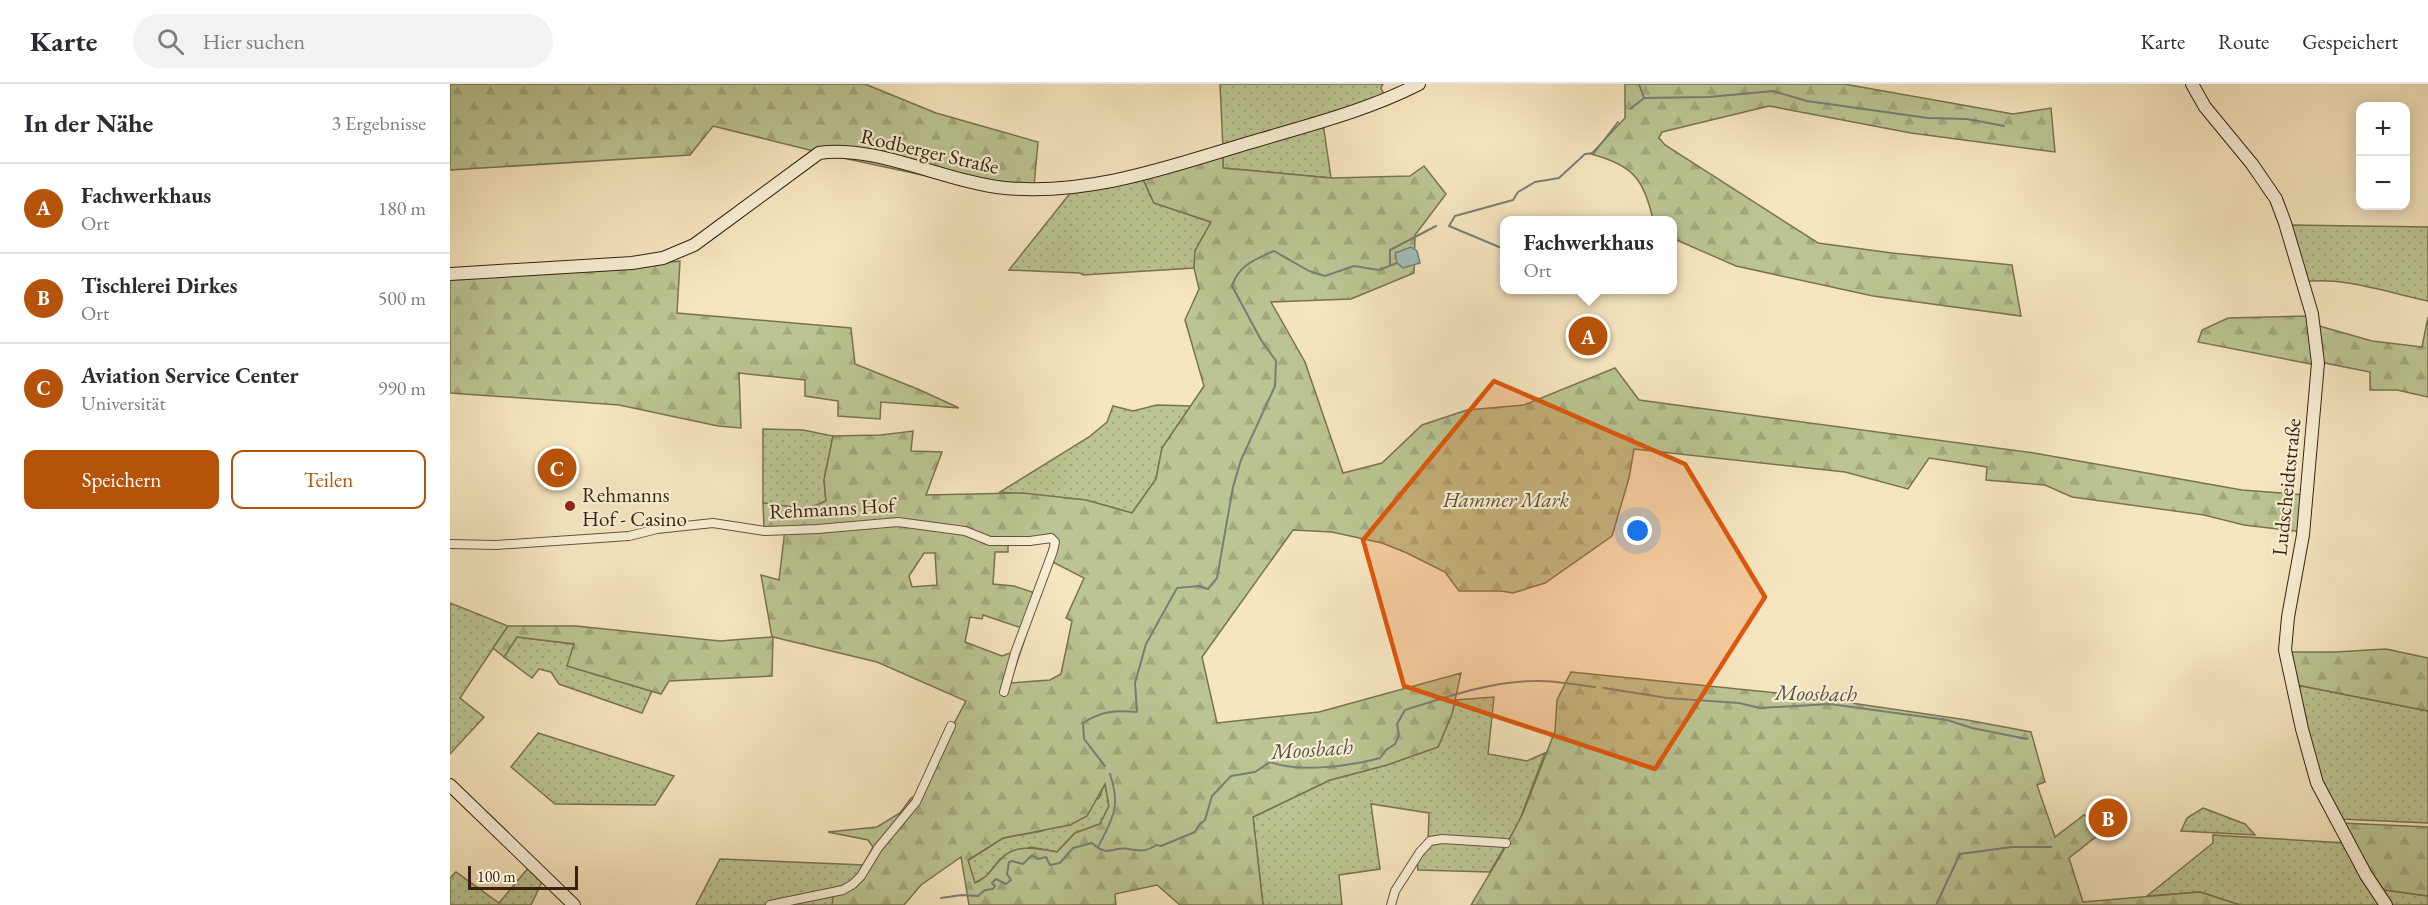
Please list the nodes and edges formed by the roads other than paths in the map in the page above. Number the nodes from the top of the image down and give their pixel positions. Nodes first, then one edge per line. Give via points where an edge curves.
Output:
1 (1419, 84) edge
2 (2192, 84) edge
3 (450, 274) edge
4 (450, 544) edge
5 (1004, 692) dead end
6 (951, 726) dead end
7 (450, 785) edge
8 (1506, 843) dead end
9 (574, 905) edge
10 (770, 905) edge
11 (1391, 905) edge
12 (2386, 905) edge

1 - 3 street, Rodberger Straße via 1338,117 1133,178 1084,186 1046,190 1003,188 863,154 839,150 819,153 694,245 663,258
2 - 12 street, Ludscheidtstraße via 2276,199 2312,314 2318,363 2303,535 2285,650 2317,783
4 - 5 street, Rehmanns Hof via 496,545 607,537 713,523 765,531 898,522 965,531 990,541 1050,538 1055,542 1053,550
6 - 10 street via 916,802 853,884 843,890
7 - 9 street
8 - 11 street via 1430,841 1395,891

